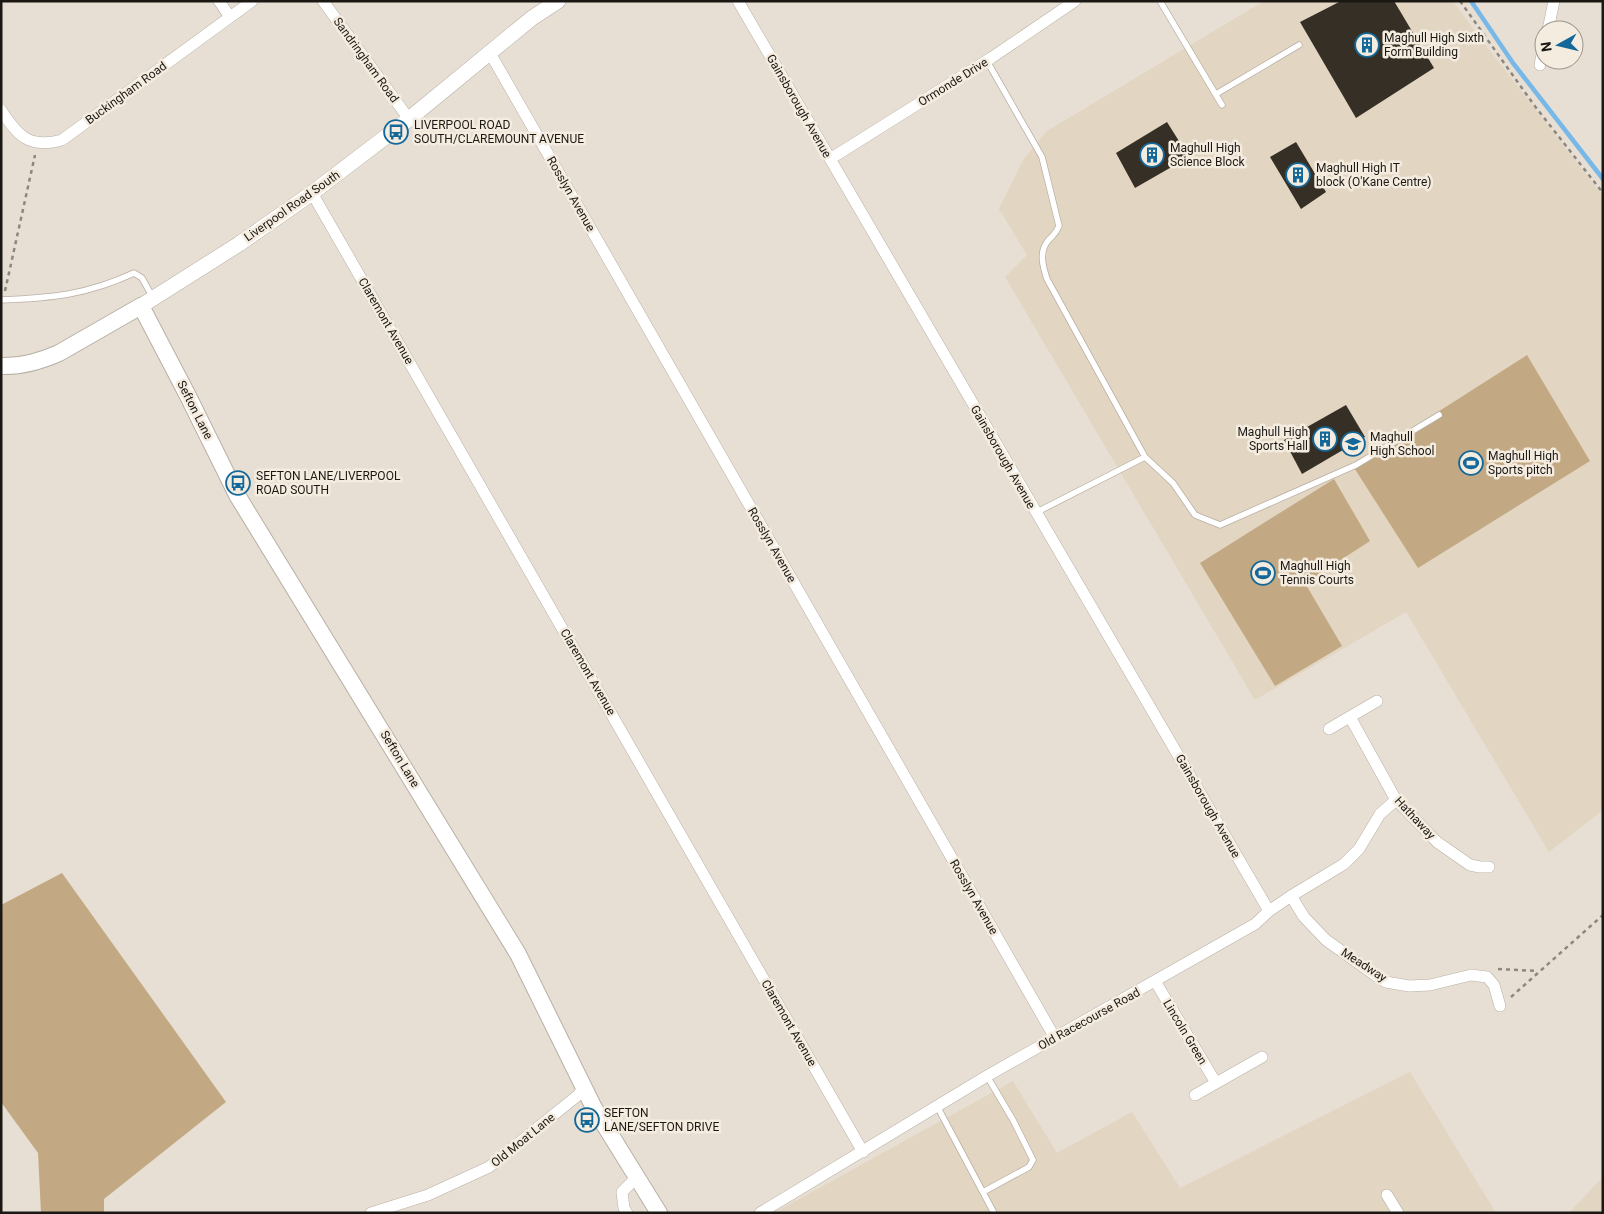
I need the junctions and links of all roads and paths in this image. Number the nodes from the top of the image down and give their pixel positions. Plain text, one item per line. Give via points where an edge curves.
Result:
1 (219, 1) edge
2 (252, 1) edge
3 (323, 1) edge
4 (558, 1) edge
5 (738, 1) edge
6 (1074, 1) edge
7 (1160, 1) edge
8 (1460, 1) edge
9 (1554, 1) edge
10 (230, 17) junction
11 (1550, 20) edge
12 (1299, 45) dead end
13 (490, 52) junction
14 (987, 60) junction
15 (1216, 94) junction
16 (1222, 105) dead end
17 (1, 110) edge
18 (409, 120) junction
19 (38, 143) junction
20 (830, 160) junction
21 (312, 193) junction
22 (1603, 193) edge
23 (2, 300) edge
24 (147, 302) junction
25 (1, 366) edge
26 (1439, 415) dead end
27 (1145, 457) junction
28 (1035, 513) junction
29 (1377, 701) dead end
30 (1350, 717) junction
31 (1329, 729) dead end
32 (1396, 800) junction
33 (1489, 867) dead end
34 (1291, 896) junction
35 (1269, 911) junction
36 (1603, 915) edge
37 (1495, 969) dead end
38 (1539, 971) junction
39 (1155, 981) junction
40 (1500, 1006) joint
41 (1055, 1038) junction
42 (1262, 1057) dead end
43 (987, 1076) junction
44 (1216, 1083) junction
45 (584, 1088) junction
46 (1195, 1095) dead end
47 (937, 1106) junction
48 (863, 1152) junction
49 (637, 1177) junction
50 (983, 1192) junction
51 (1388, 1195) dead end
52 (371, 1213) edge
53 (627, 1213) edge
54 (659, 1213) edge
55 (760, 1213) edge
56 (994, 1213) edge
57 (1398, 1213) edge

1 - 10 street
2 - 10 street, Buckingham Road
3 - 18 street, Sandringham Road
4 - 13 street, Liverpool Road South
5 - 20 street, Gainsborough Avenue
6 - 14 street, Ormonde Drive
7 - 15 lane
8 - 22 path
9 - 11 street
10 - 19 street, Buckingham Road via 62,140
12 - 15 lane
13 - 18 street, Liverpool Road South
13 - 41 street, Rosslyn Avenue
14 - 20 street, Ormonde Drive
14 - 27 lane via 1042,158 1059,226 1043,251 1042,262 1047,279
15 - 16 lane
17 - 19 street via 15,131
18 - 21 street, Liverpool Road South
19 - 23 path
20 - 28 street, Gainsborough Avenue
21 - 24 street, Liverpool Road South via 214,261
21 - 48 street, Claremont Avenue
23 - 24 lane via 48,298 88,291 134,273 142,278
24 - 25 main road, Liverpool Road South via 45,360
24 - 45 main road, Sefton Lane via 188,396 237,495 518,954
26 - 27 lane via 1356,465 1220,525 1195,515 1173,483
27 - 28 lane
28 - 35 street, Gainsborough Avenue
29 - 30 street
30 - 31 street
30 - 32 street, Hathaway
32 - 33 street, Hathaway via 1437,842 1470,865
32 - 34 street, Old Racecourse Road via 1380,814 1352,857
34 - 35 street, Old Racecourse Road
34 - 40 street, Meadway via 1304,918 1326,940 1386,982 1430,985 1471,975 1487,977 1494,985
35 - 39 street, Old Racecourse Road via 1255,924
36 - 38 path
37 - 38 path
38 - 40 path
39 - 41 street, Old Racecourse Road
39 - 44 street, Lincoln Green
41 - 43 street, Old Racecourse Road
42 - 44 street
43 - 47 street, Old Racecourse Road
43 - 50 lane via 1033,1160 1029,1167
44 - 46 street
45 - 49 main road, Sefton Lane
45 - 52 street, Old Moat Lane via 489,1167 428,1195
47 - 48 street, Old Racecourse Road
47 - 50 lane
48 - 55 street, Old Racecourse Road
49 - 53 street via 622,1192
49 - 54 main road, Sefton Lane
50 - 56 lane
51 - 57 street

